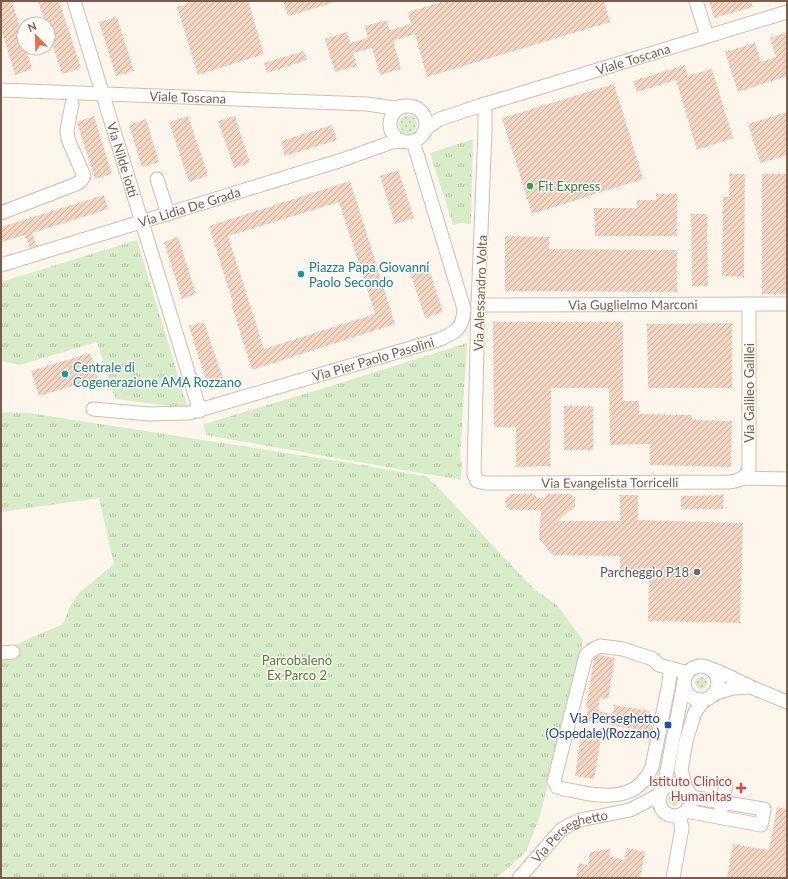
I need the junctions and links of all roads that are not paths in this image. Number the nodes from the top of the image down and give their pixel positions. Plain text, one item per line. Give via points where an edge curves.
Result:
1 (74, 1) edge
2 (696, 1) edge
3 (787, 12) edge
4 (707, 36) junction
5 (1, 90) edge
6 (102, 93) junction
7 (72, 104) dead end
8 (374, 105) junction
9 (481, 105) junction
10 (403, 106) junction
11 (418, 109) junction
12 (391, 129) junction
13 (424, 132) junction
14 (408, 141) junction
15 (378, 147) junction
16 (157, 179) dead end
17 (1, 213) edge
18 (168, 214) junction
19 (142, 222) junction
20 (1, 265) edge
21 (749, 304) junction
22 (787, 304) edge
23 (478, 305) junction
24 (93, 408) dead end
25 (195, 412) junction
26 (742, 478) junction
27 (787, 479) edge
28 (477, 480) joint
29 (670, 668) junction
30 (710, 669) junction
31 (686, 678) junction
32 (751, 687) junction
33 (709, 697) junction
34 (787, 702) edge
35 (726, 784) dead end
36 (688, 792) junction
37 (660, 793) junction
38 (723, 801) junction
39 (630, 810) junction
40 (665, 813) junction
41 (683, 813) junction
42 (720, 818) junction
43 (519, 878) edge
44 (673, 878) edge

1 - 6 street, Via Nilde iotti
2 - 4 street
3 - 4 street, Viale Toscana
4 - 9 street, Viale Toscana
5 - 6 street, Viale Toscana
6 - 8 street, Viale Toscana
6 - 19 street, Via Nilde iotti
7 - 17 street via 67,130 68,139 84,176 81,181
8 - 10 street, Viale Toscana via 394,108
8 - 12 street via 386,117
9 - 11 street, Viale Toscana via 436,112
9 - 13 street, Viale Toscana via 437,120
9 - 23 street, Via Alessandro Volta via 485,110 485,132
10 - 11 street
10 - 12 street via 393,113
11 - 13 street via 425,119
12 - 14 street via 397,138
12 - 15 street via 387,139
13 - 14 street via 420,137
14 - 15 street, Via Lidia De Grada via 392,142
14 - 25 street, Via Pier Paolo Pasolini via 464,309 458,330 438,340
15 - 18 street, Via Lidia De Grada
16 - 18 street
18 - 19 street, Via Lidia De Grada
19 - 20 street, Via Lidia De Grada
19 - 25 street, Via Nilde iotti
21 - 22 street, Via Guglielmo Marconi
21 - 23 street, Via Guglielmo Marconi
21 - 26 street, Via Galileo Galilei via 749,469
23 - 28 street, Via Alessandro Volta via 474,474
24 - 25 street, Via Pier Paolo Pasolini via 149,414
26 - 27 street, Via Evangelista Torricelli
26 - 28 street, Via Evangelista Torricelli via 729,482 485,483
29 - 29 street via 659,665 653,659 608,647 600,646 586,655 554,781 557,787 611,796 643,783 652,767
29 - 31 street
30 - 31 street via 699,666 693,668
30 - 32 street
30 - 33 street via 718,684
31 - 33 street via 686,691 690,696 698,700
31 - 37 street via 666,776
32 - 33 street via 733,688
32 - 34 street
33 - 36 street via 695,712 686,741 681,770
35 - 38 street
36 - 37 street via 678,784 672,784 664,787
36 - 38 street
36 - 41 street via 691,803
37 - 39 street, Via Perseghetto
37 - 40 street via 660,806
38 - 42 street
38 - 42 street via 764,809 760,825
39 - 40 street, Via Perseghetto
39 - 43 street, Via Perseghetto via 569,824
40 - 41 street via 671,816
41 - 42 street
41 - 44 street

